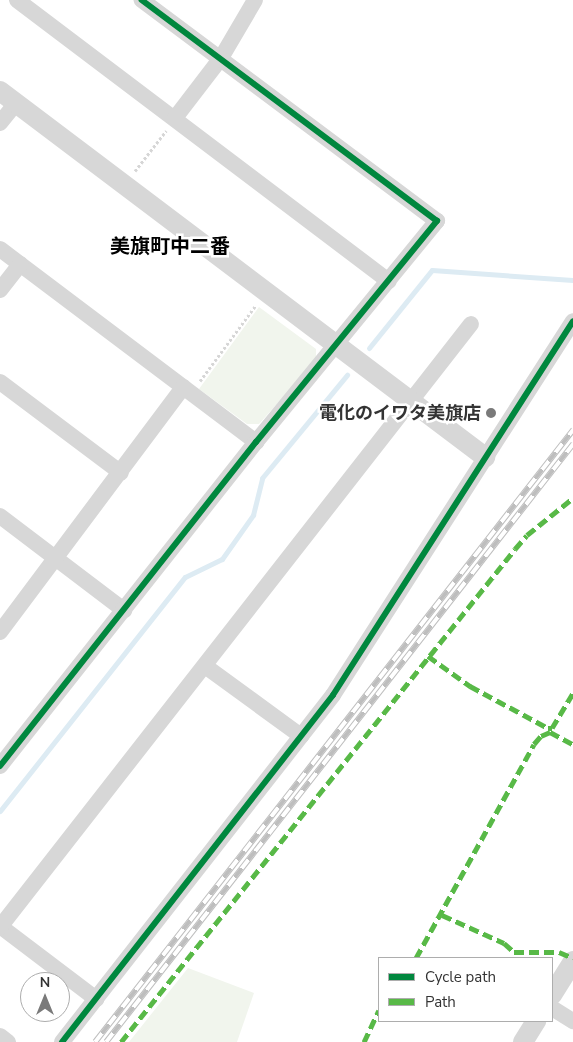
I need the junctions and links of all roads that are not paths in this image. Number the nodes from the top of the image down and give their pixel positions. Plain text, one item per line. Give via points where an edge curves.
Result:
1 (17, 0) edge
2 (255, 0) edge
3 (152, 3) edge
4 (221, 58) junction
5 (8, 97) edge
6 (175, 118) junction
7 (0, 123) edge
8 (0, 249) edge
9 (20, 264) junction
10 (389, 280) junction
11 (0, 290) edge
12 (573, 321) edge
13 (471, 324) dead end
14 (336, 347) junction
15 (0, 382) edge
16 (187, 390) junction
17 (410, 402) junction
18 (256, 442) junction
19 (485, 457) junction
20 (121, 473) junction
21 (0, 516) edge
22 (56, 559) junction
23 (124, 610) junction
24 (0, 632) edge
25 (206, 666) junction
26 (301, 736) junction
27 (0, 766) edge
28 (0, 926) edge
29 (573, 961) edge
30 (553, 993) edge
31 (96, 999) junction
32 (553, 1009) edge
33 (573, 1021) edge
34 (535, 1022) edge
35 (0, 1036) edge
36 (8, 1042) edge
37 (62, 1042) edge
38 (524, 1042) edge

1 - 6 street
2 - 4 street
3 - 4 street
4 - 6 street
4 - 10 street via 437,221
5 - 7 street
5 - 14 street
6 - 10 street
8 - 9 street
9 - 11 street
9 - 16 street
10 - 14 street
12 - 19 street
13 - 17 street
14 - 17 street
14 - 18 street
15 - 20 street
16 - 18 street
16 - 20 street
17 - 19 street
17 - 25 street
18 - 23 street
19 - 26 street via 333,695
20 - 22 street
21 - 22 street
22 - 23 street
22 - 24 street
23 - 27 street
25 - 26 street
25 - 28 street
26 - 31 street
28 - 31 street
29 - 30 street
31 - 37 street
32 - 33 street
34 - 38 street
35 - 36 street

